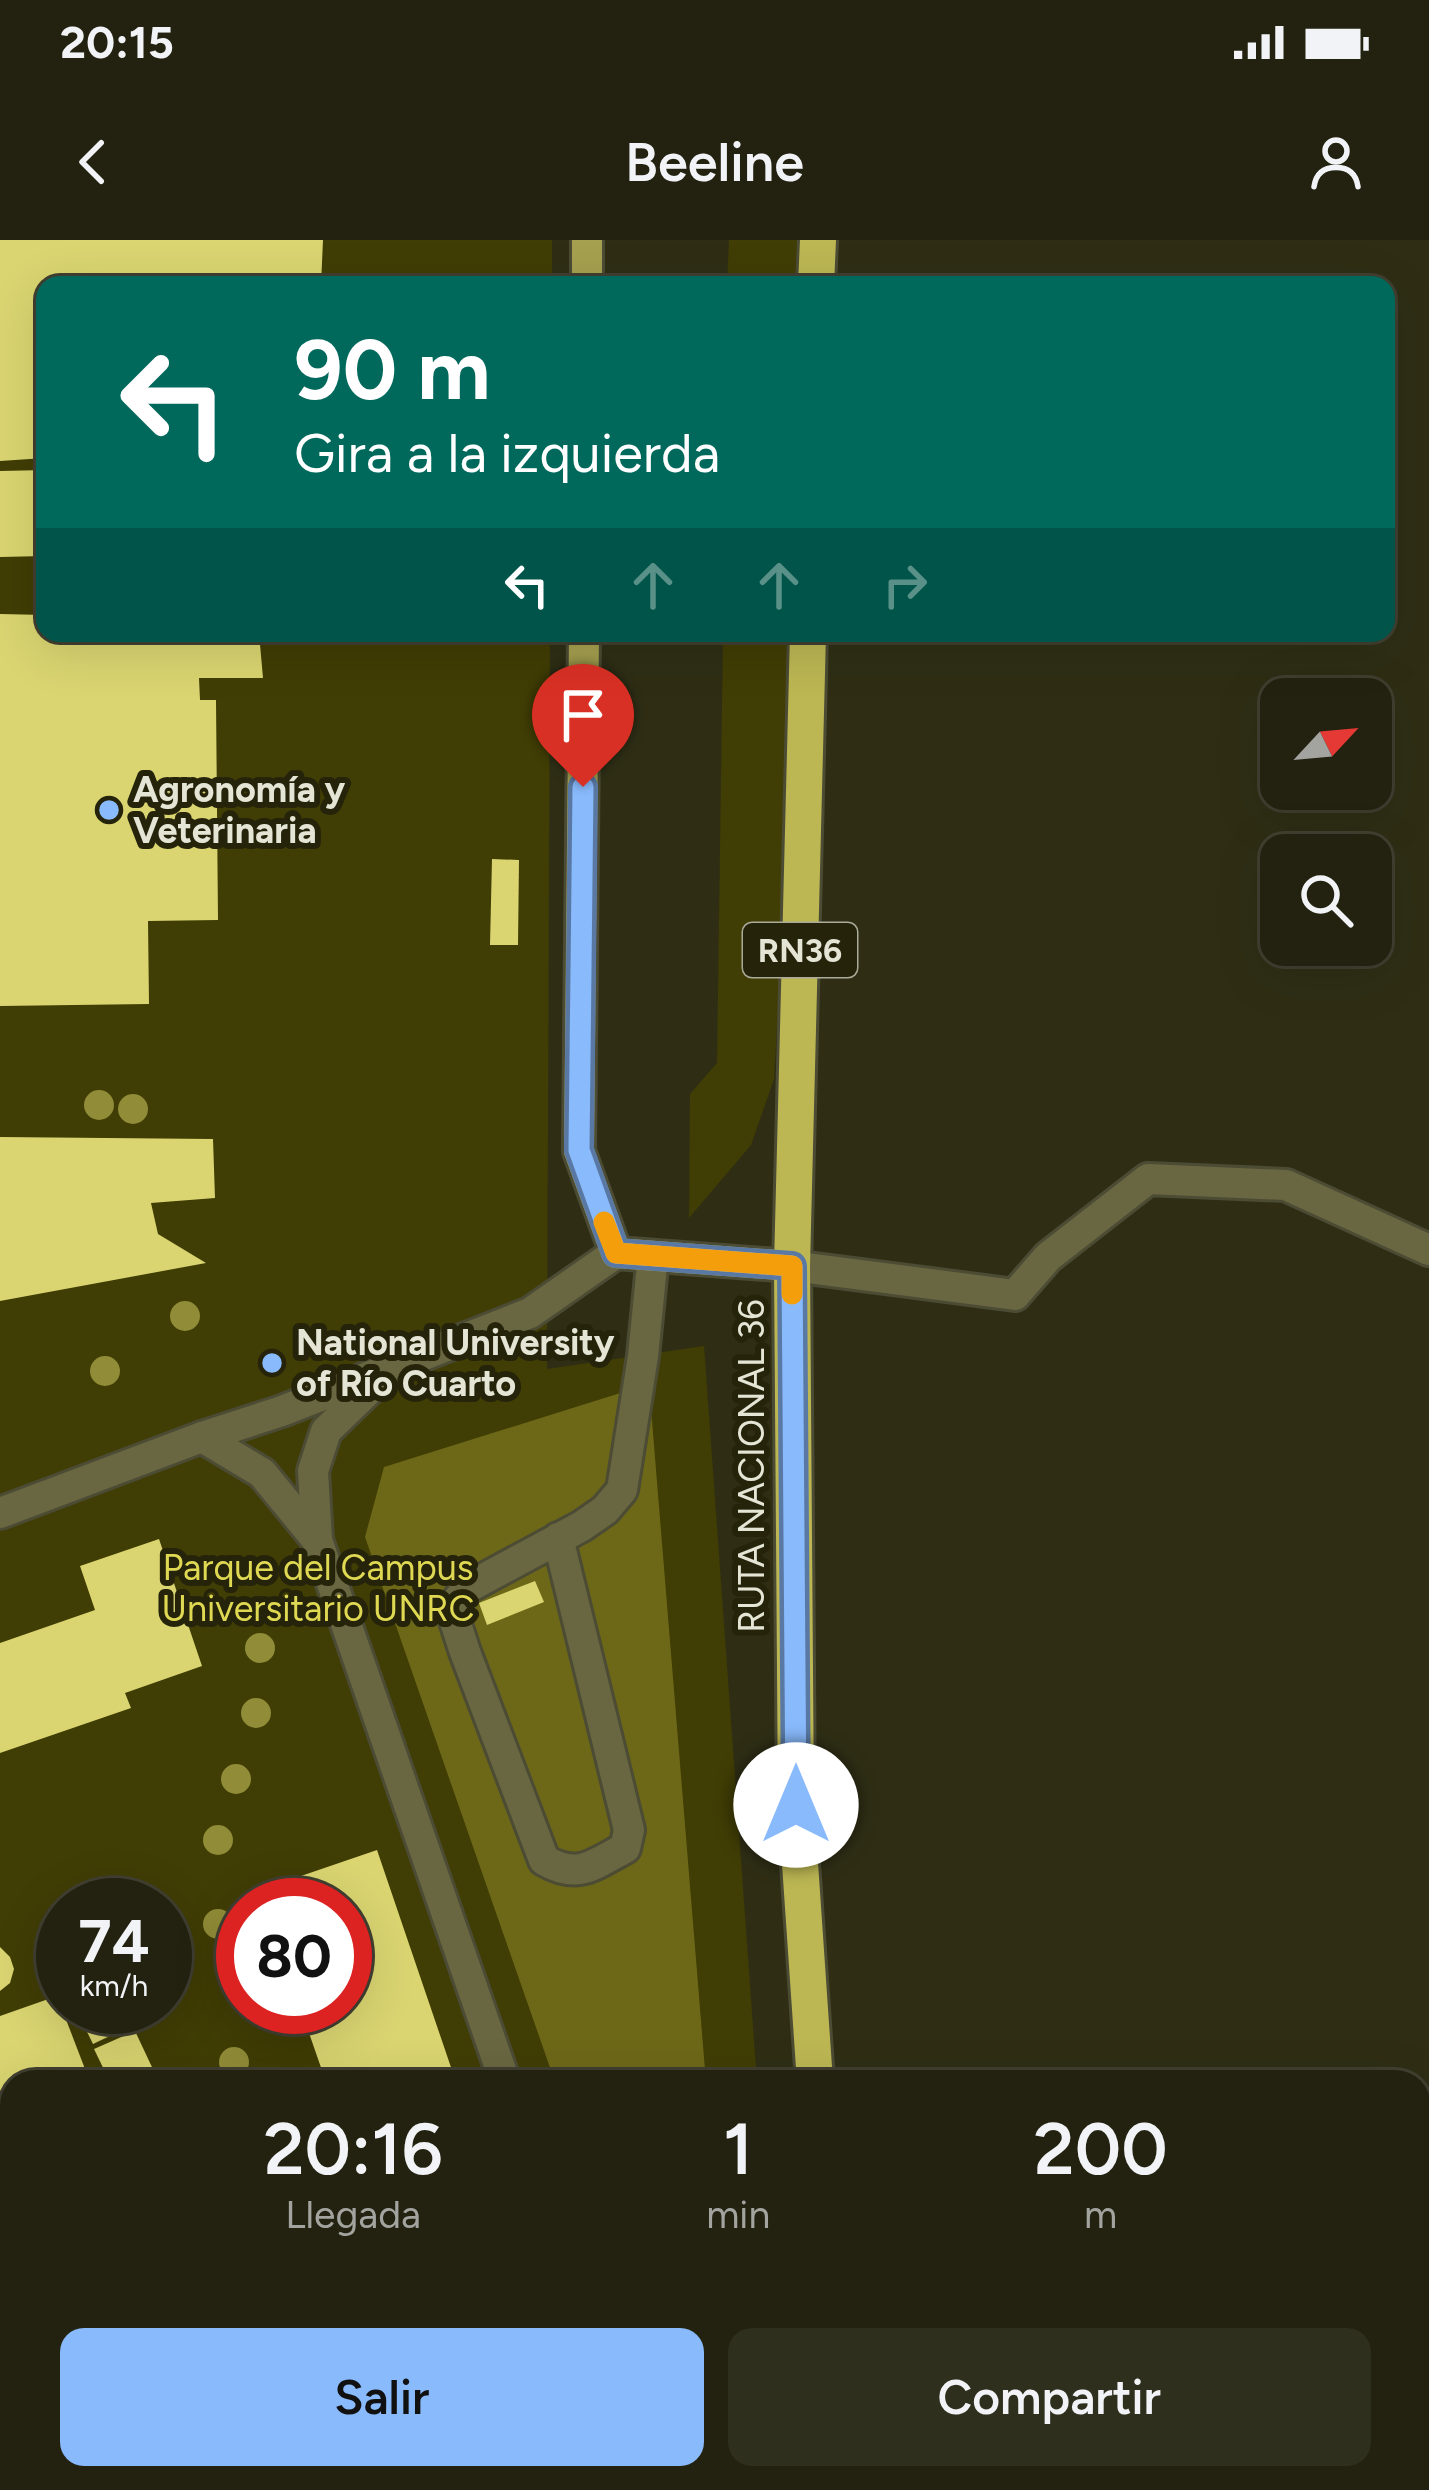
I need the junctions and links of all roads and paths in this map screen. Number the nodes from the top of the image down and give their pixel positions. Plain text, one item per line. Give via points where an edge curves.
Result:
1 (587, 240) edge
2 (818, 240) edge
3 (587, 276) edge
4 (817, 276) edge
5 (584, 642) edge
6 (808, 642) edge
7 (1429, 1250) edge
8 (616, 1253) junction
9 (653, 1256) junction
10 (792, 1266) junction
11 (389, 1370) junction
12 (202, 1437) junction
13 (0, 1513) edge
14 (558, 1538) junction
15 (317, 1540) junction
16 (501, 2070) edge
17 (814, 2070) edge

1 - 3 main road
2 - 4 highway
5 - 8 main road via 579,1150
6 - 10 highway, RUTA NACIONAL 36 / RN36
7 - 10 lane via 1286,1185 1148,1179 1048,1258 1016,1295
8 - 9 main road
8 - 11 lane via 530,1313
9 - 10 main road
9 - 14 lane via 622,1490
10 - 17 highway, RUTA NACIONAL 36 / RN36 via 796,1805
11 - 12 lane
11 - 15 lane via 326,1431 313,1472
12 - 13 lane
12 - 15 lane via 262,1473
14 - 14 lane via 467,1588 451,1609 544,1860 579,1872 625,1849 629,1830
15 - 16 lane

